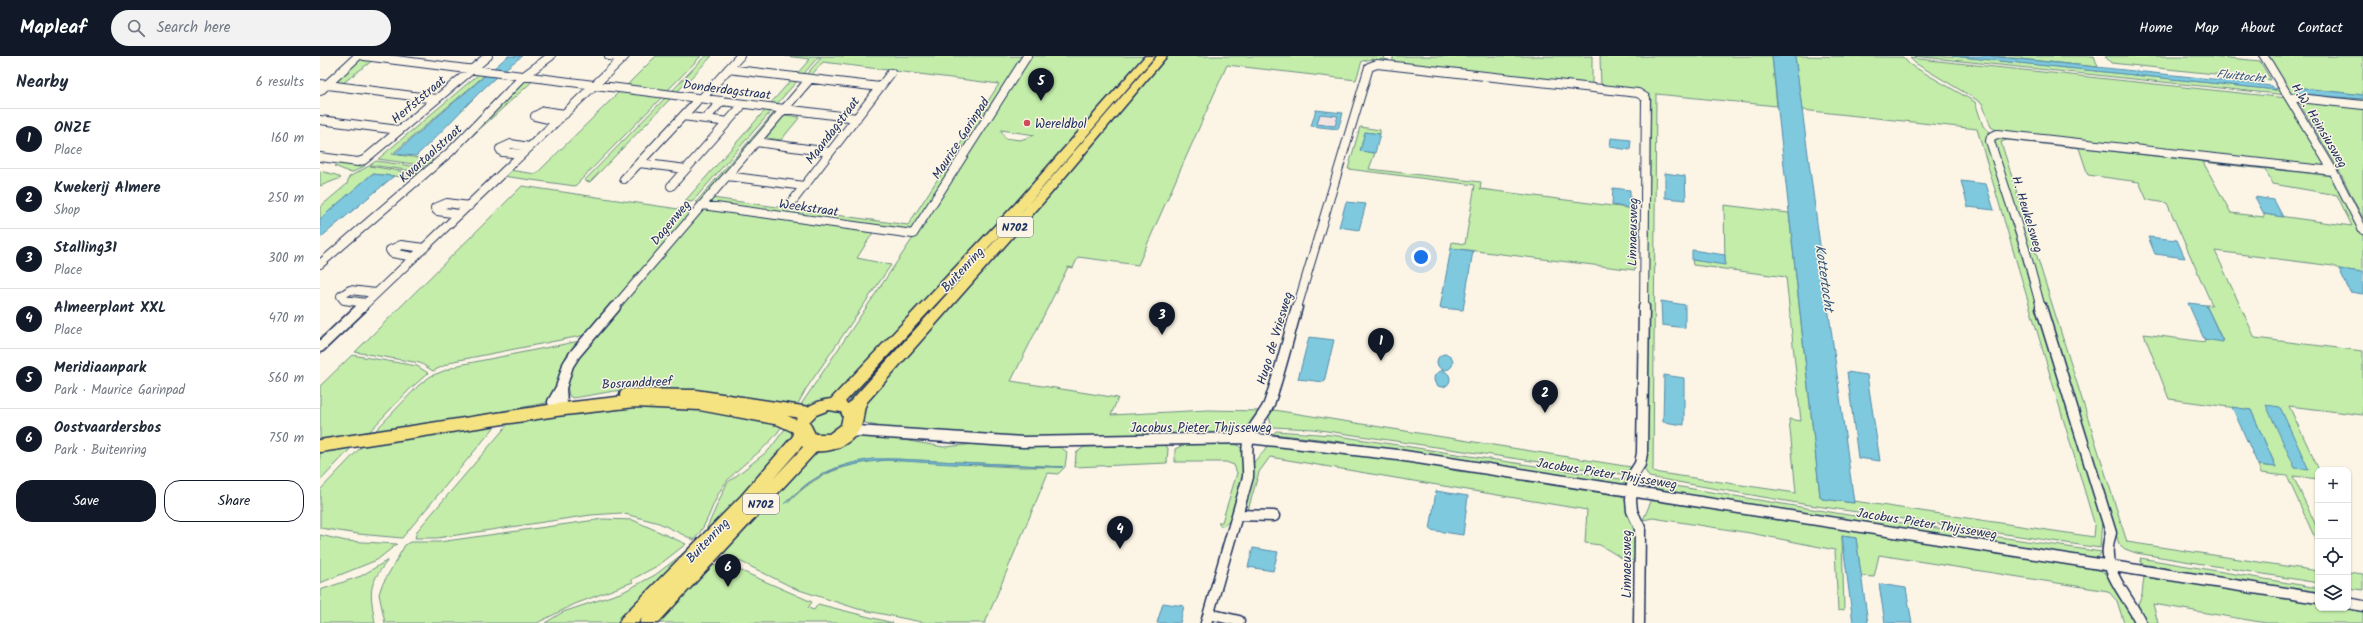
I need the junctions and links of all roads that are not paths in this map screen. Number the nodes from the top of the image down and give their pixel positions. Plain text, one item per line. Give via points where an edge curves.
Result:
1 (358, 56) edge
2 (364, 56) edge
3 (488, 56) edge
4 (551, 56) edge
5 (609, 56) edge
6 (740, 56) edge
7 (1027, 56) edge
8 (1150, 56) edge
9 (1162, 56) edge
10 (2264, 56) edge
11 (624, 57) edge
12 (1390, 60) edge
13 (1377, 64) joint
14 (728, 69) junction
15 (472, 70) junction
16 (890, 73) dead end
17 (524, 76) junction
18 (810, 79) junction
19 (324, 84) edge
20 (595, 85) junction
21 (880, 87) junction
22 (320, 91) edge
23 (2290, 97) junction
24 (436, 99) junction
25 (699, 100) junction
26 (722, 101) junction
27 (2363, 105) edge
28 (740, 108) dead end
29 (785, 109) junction
30 (565, 114) junction
31 (683, 116) junction
32 (856, 118) junction
33 (705, 119) junction
34 (320, 120) edge
35 (557, 121) junction
36 (728, 122) junction
37 (399, 130) junction
38 (756, 142) junction
39 (529, 147) junction
40 (830, 152) junction
41 (522, 154) junction
42 (320, 157) edge
43 (639, 163) junction
44 (686, 169) junction
45 (2333, 170) junction
46 (727, 176) junction
47 (624, 179) dead end
48 (671, 186) dead end
49 (804, 186) junction
50 (792, 202) dead end
51 (468, 206) junction
52 (702, 206) junction
53 (459, 214) junction
54 (2363, 230) edge
55 (913, 234) joint
56 (424, 248) junction
57 (414, 257) junction
58 (320, 264) edge
59 (376, 293) junction
60 (366, 303) junction
61 (320, 347) edge
62 (834, 405) junction
63 (557, 406) junction
64 (851, 420) junction
65 (802, 425) junction
66 (1249, 438) junction
67 (819, 444) junction
68 (322, 445) edge
69 (1632, 492) junction
70 (1237, 515) junction
71 (1274, 516) dead end
72 (2108, 565) junction
73 (2315, 598) edge
74 (2351, 604) edge
75 (2363, 606) edge
76 (1208, 618) edge
77 (1239, 621) dead end
78 (627, 623) edge
79 (648, 623) edge
80 (1639, 623) edge
81 (2141, 623) edge

1 - 19 street
2 - 15 street, Donderdagstraat
3 - 15 street, Herfststraat
4 - 17 street, Kwartaalstraat
5 - 11 street
6 - 14 street
7 - 55 street, Maurice Garinpad
8 - 62 highway, Buitenring / N702 via 1001,227
9 - 64 highway, Buitenring / N702 via 1044,194 864,395
10 - 23 street, H.W. Heinsiusweg
11 - 20 street
12 - 13 street, Linnaeusweg
12 - 69 street, Linnaeusweg via 1638,93 1646,98 1642,453 1640,464 1632,475
13 - 66 street, Hugo de Vriesweg via 1369,67 1355,108 1268,406
14 - 18 street
14 - 25 street
15 - 17 street, Donderdagstraat
15 - 24 street, Herfststraat
16 - 21 street, Maandagstraat
17 - 20 street, Donderdagstraat
17 - 58 street, Kwartaalstraat via 450,152
18 - 21 street
18 - 29 street, Dagenweg
19 - 22 street
19 - 24 street
20 - 25 street, Donderdagstraat
20 - 30 street
21 - 32 street, Maandagstraat
23 - 27 street
23 - 45 street, H.W. Heinsiusweg
24 - 37 street, Herfststraat
25 - 26 street, Donderdagstraat
25 - 31 street
26 - 29 street, Donderdagstraat
26 - 33 street
28 - 36 street
29 - 32 street, Donderdagstraat
29 - 38 street, Dagenweg
30 - 35 street
30 - 35 street via 544,111 535,116
31 - 33 street
31 - 43 street
32 - 40 street, Maandagstraat
33 - 36 street
34 - 37 street
35 - 39 street
36 - 44 street
37 - 42 street, Herfststraat via 364,160 358,162
38 - 40 street
38 - 46 street, Dagenweg
39 - 41 street
39 - 41 street via 507,145 500,149 502,152
40 - 49 street, Maandagstraat
41 - 51 street
43 - 44 street
43 - 47 street
44 - 48 street
45 - 54 street, H.W. Heinsiusweg
45 - 72 street, H. Heukelsweg via 1997,134 1991,137 1990,141 2023,241 2037,295 2111,533 2106,542
46 - 49 street
46 - 52 street, Dagenweg
49 - 50 street, Maandagstraat
51 - 53 street
51 - 53 street via 447,202 435,208 437,211
52 - 55 street, Weekstraat
52 - 63 street, Dagenweg via 572,359
53 - 56 street
56 - 57 street
56 - 57 street via 401,245 390,250 392,254
57 - 59 street
59 - 60 street
59 - 60 street via 350,290 341,296 344,300
60 - 61 street
62 - 64 highway via 842,407
62 - 65 highway, N702 via 821,407
63 - 65 main road, Bosranddreef via 634,401 678,402 700,404
63 - 65 main road, Bosranddreef via 642,393 681,394
63 - 68 main road, Bosranddreef via 468,423
64 - 66 street, Jacobus Pieter Thijsseweg via 857,431 1030,442
64 - 67 highway via 833,443
65 - 67 highway
65 - 78 highway, Buitenring / N702 via 746,500
66 - 69 street, Jacobus Pieter Thijsseweg via 1352,448
66 - 70 street, Hugo de Vriesweg via 1246,459 1249,466 1248,477
67 - 79 highway, Buitenring / N702
69 - 72 street, Jacobus Pieter Thijsseweg
69 - 80 street, Linnaeusweg via 1631,506 1640,528
70 - 71 street
70 - 76 street, Hugo de Vriesweg
72 - 73 street, Jacobus Pieter Thijsseweg
72 - 81 street, H. Heukelsweg
74 - 75 street
76 - 77 street

